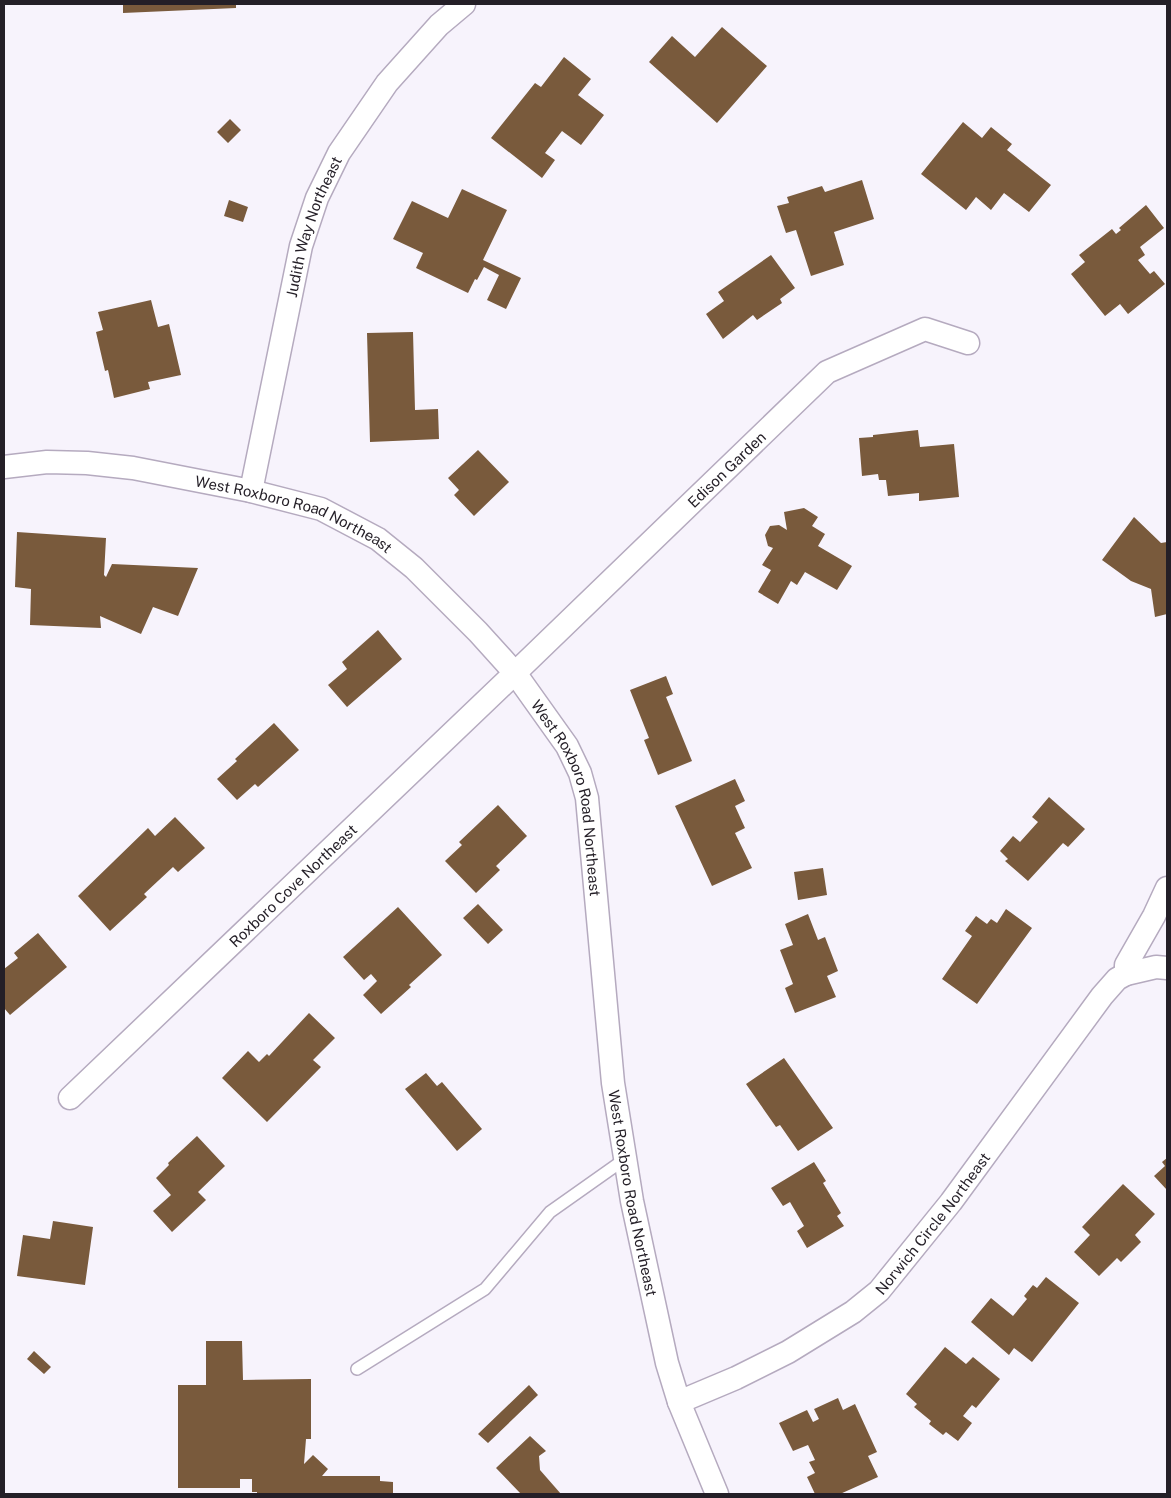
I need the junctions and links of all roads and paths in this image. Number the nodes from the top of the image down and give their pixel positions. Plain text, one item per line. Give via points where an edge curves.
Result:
1 (464, 4) edge
2 (968, 343) dead end
3 (4, 467) edge
4 (250, 491) junction
5 (515, 673) junction
6 (1167, 888) edge
7 (1167, 968) edge
8 (1126, 974) junction
9 (70, 1098) dead end
10 (625, 1159) junction
11 (357, 1369) dead end
12 (679, 1402) junction
13 (717, 1494) edge

1 - 4 street, Judith Way Northeast via 439,25 387,83 339,153 317,198 301,246
2 - 5 street, Edison Garden via 925,330 827,372
3 - 4 street, West Roxboro Road Northeast via 47,462 87,463 133,468
4 - 5 street, West Roxboro Road Northeast via 321,509 378,539 414,568
5 - 9 street, Roxboro Cove Northeast
5 - 10 street, West Roxboro Road Northeast via 567,746 587,798 613,1083
6 - 8 street via 1126,965
7 - 8 street via 1156,967
8 - 12 street, Norwich Circle Northeast via 1102,996 951,1202 879,1291 853,1312 788,1352
10 - 11 lane via 550,1212 485,1289
10 - 12 street, West Roxboro Road Northeast via 663,1344
12 - 13 street, West Roxboro Road Northeast

